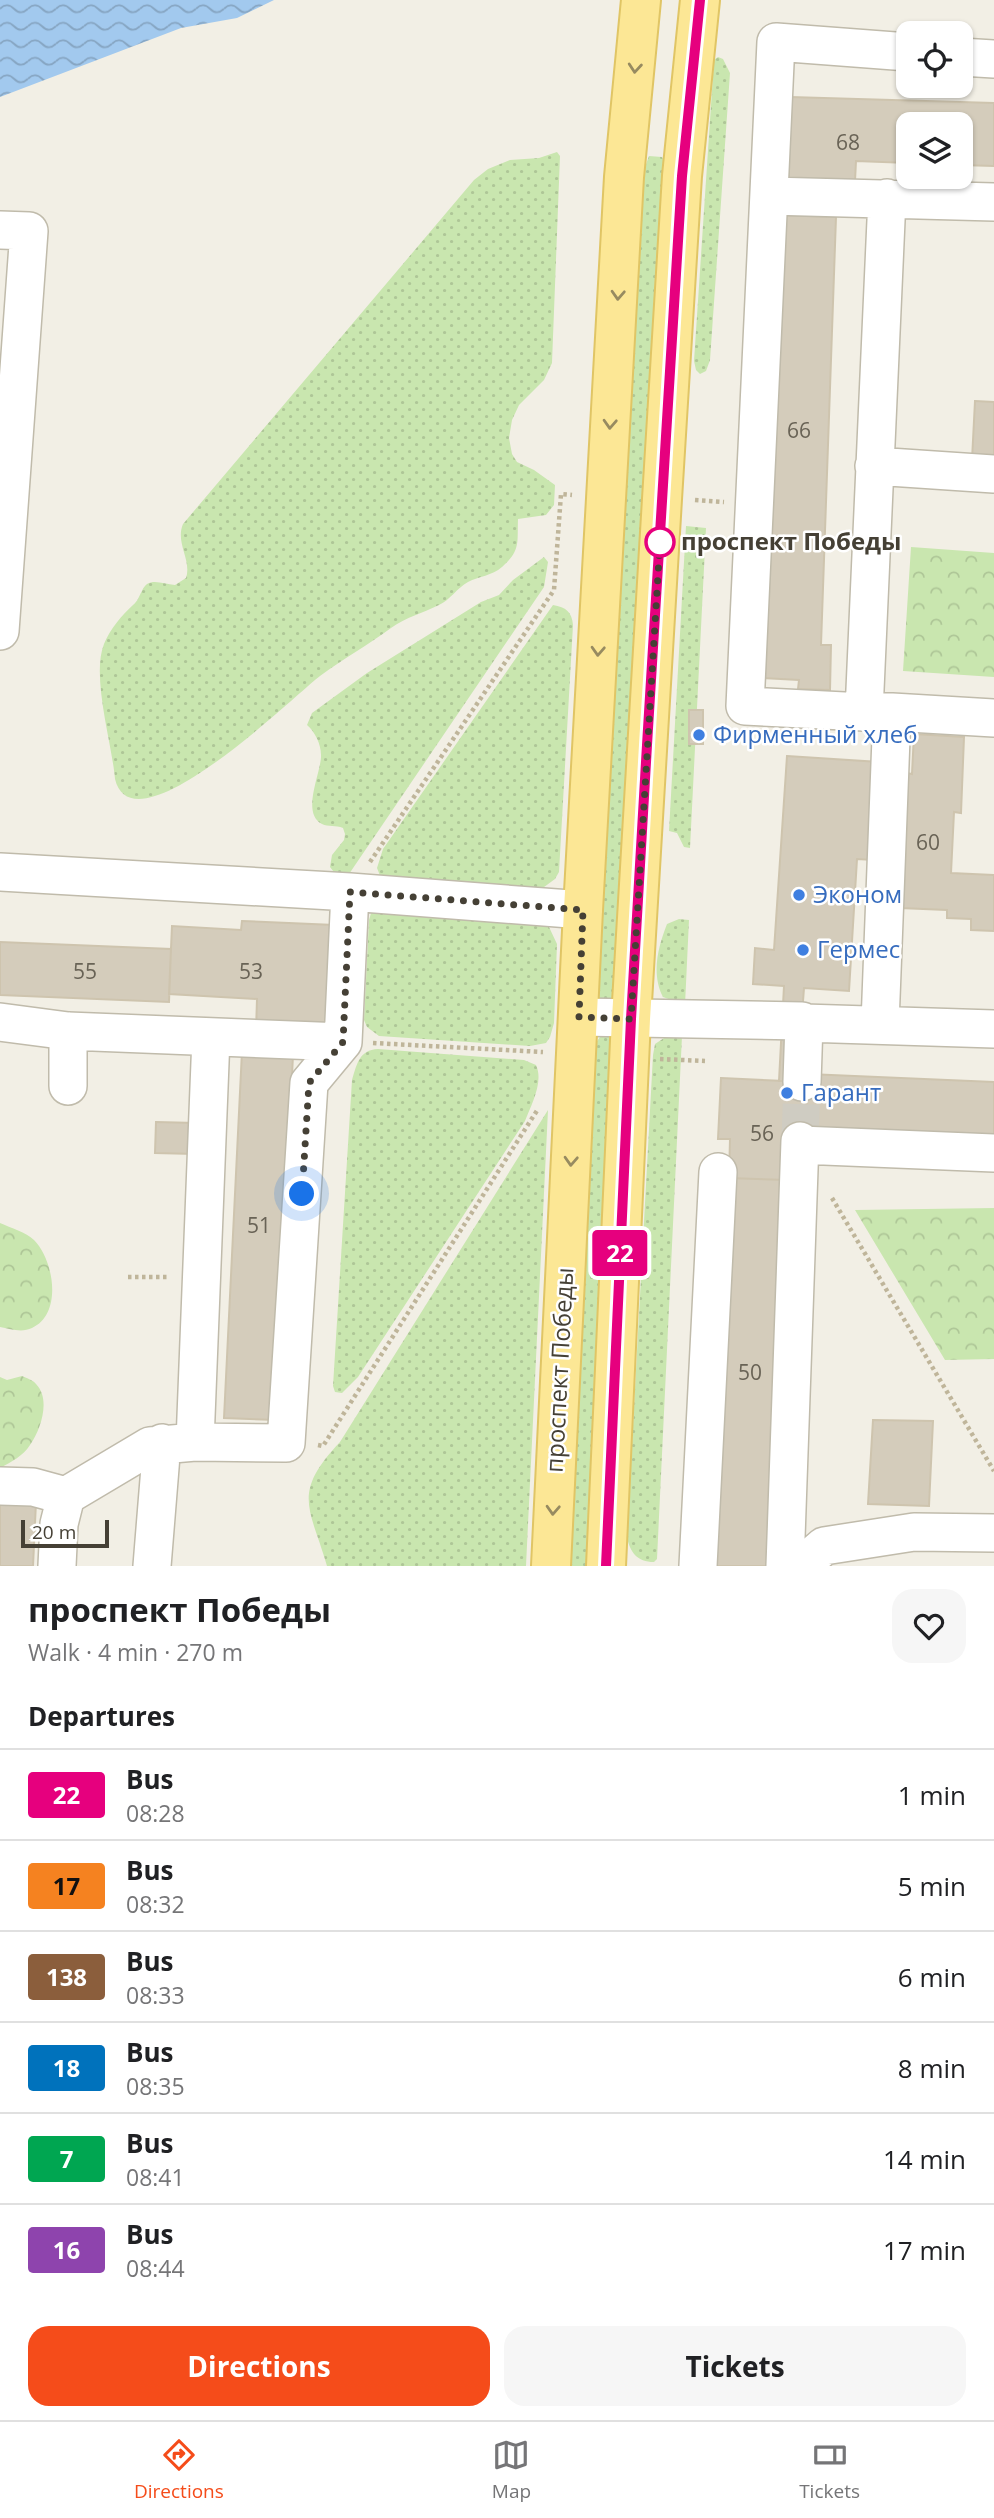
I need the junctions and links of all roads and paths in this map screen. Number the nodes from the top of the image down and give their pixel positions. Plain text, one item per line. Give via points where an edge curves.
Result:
1 (641, 0) edge
2 (700, 0) edge
3 (896, 51) edge
4 (973, 58) edge
5 (994, 60) edge
6 (628, 134) junction
7 (686, 141) junction
8 (770, 196) junction
9 (887, 198) junction
10 (994, 202) edge
11 (0, 230) edge
12 (874, 467) junction
13 (994, 474) edge
14 (574, 495) dead end
15 (686, 500) dead end
16 (729, 502) dead end
17 (0, 631) edge
18 (878, 712) junction
19 (994, 718) edge
20 (0, 872) edge
21 (350, 892) junction
22 (583, 910) junction
23 (579, 1017) junction
24 (631, 1019) junction
25 (0, 1022) edge
26 (804, 1023) junction
27 (880, 1024) junction
28 (994, 1029) edge
29 (68, 1031) junction
30 (212, 1037) junction
31 (343, 1042) junction
32 (542, 1052) junction
33 (553, 1053) dead end
34 (647, 1058) dead end
35 (705, 1061) dead end
36 (541, 1064) dead end
37 (802, 1082) tunnel mouth
38 (68, 1086) dead end
39 (539, 1099) dead end
40 (994, 1153) edge
41 (718, 1172) dead end
42 (828, 1191) dead end
43 (201, 1276) junction
44 (128, 1277) dead end
45 (179, 1442) junction
46 (286, 1443) junction
47 (994, 1471) edge
48 (0, 1486) edge
49 (66, 1496) junction
50 (992, 1544) edge
51 (57, 1566) edge
52 (152, 1566) edge
53 (551, 1566) edge
54 (606, 1566) edge
55 (698, 1566) edge
56 (785, 1566) edge
57 (801, 1566) edge

1 -> 6 main road, проспект Победы
2 - 7 main road
3 - 8 street via 776,41
4 - 5 street
6 - 7 main road via 646,113 671,116
6 -> 22 main road, проспект Победы
7 - 24 main road
8 - 9 street
8 - 18 street via 746,706
9 - 10 street
9 - 12 street
11 - 17 street via 29,231
12 - 13 street
12 - 18 street
14 - 21 path via 561,494 554,590
15 - 16 path
18 - 19 street
18 - 27 street
20 - 21 street
21 - 22 street
21 - 31 street
22 - 23 main road, проспект Победы
23 - 24 street
23 -> 53 main road, проспект Победы
24 - 26 street
24 - 54 main road
25 - 29 street
26 - 27 street
26 - 37 street
27 - 28 street
29 - 30 street
29 - 38 street
30 - 31 street
30 - 43 street
31 - 32 path
31 - 46 street via 309,1083
32 - 33 path
32 - 36 path
34 - 35 path
39 - 46 path via 538,1110 323,1446
40 - 56 street via 800,1143
41 - 55 street
42 - 47 path
43 - 44 path
43 - 45 street
45 - 46 street
45 - 49 street via 150,1446
45 - 52 street
48 - 49 street via 33,1487
49 - 51 street
50 - 57 street via 914,1532 824,1545

